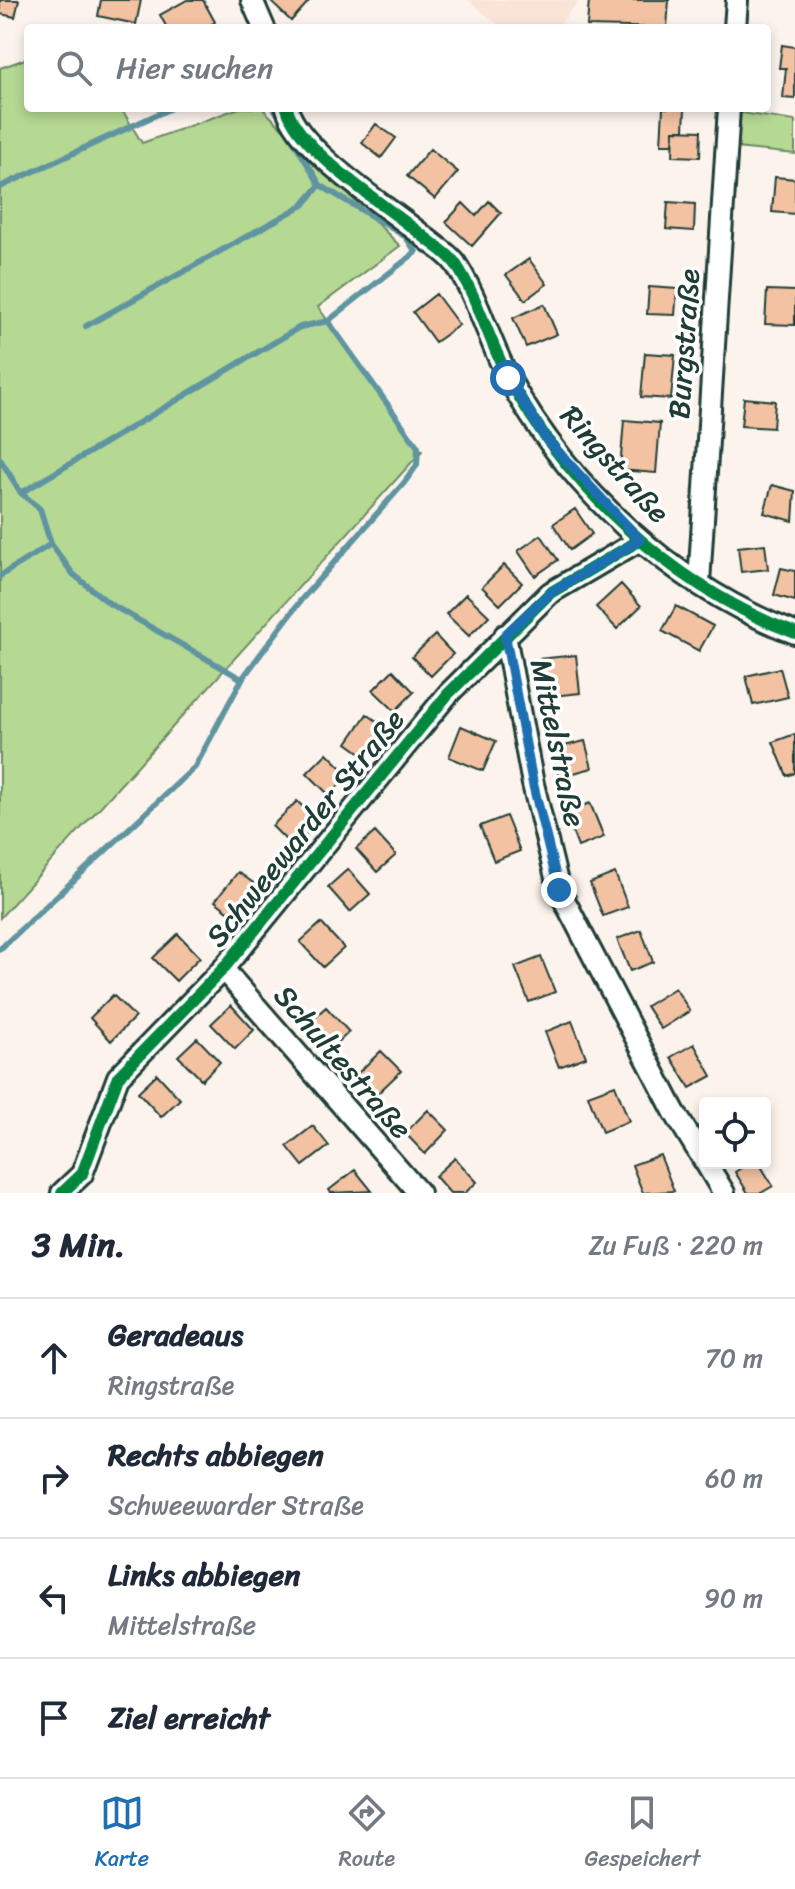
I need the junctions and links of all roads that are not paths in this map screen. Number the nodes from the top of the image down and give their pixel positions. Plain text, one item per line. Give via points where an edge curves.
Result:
1 (252, 0) edge
2 (737, 0) edge
3 (262, 24) edge
4 (735, 24) edge
5 (289, 112) edge
6 (729, 112) edge
7 (640, 540) junction
8 (699, 583) junction
9 (795, 633) edge
10 (505, 635) junction
11 (223, 969) junction
12 (699, 1152) edge
13 (709, 1169) edge
14 (62, 1193) edge
15 (419, 1193) edge
16 (724, 1193) edge

1 - 3 street
2 - 4 street
5 - 7 street, Ringstraße via 310,147 454,261 508,378 547,440
6 - 8 street, Burgstraße
7 - 8 street, Ringstraße
7 - 10 street, Schweewarder Straße via 550,593
8 - 9 street, Ringstraße
10 - 11 street, Schweewarder Straße via 438,706
10 - 12 street, Mittelstraße via 559,890
11 - 14 street, Schweewarder Straße via 118,1077 82,1174
11 - 15 street, Schultestraße
13 - 16 street, Mittelstraße

